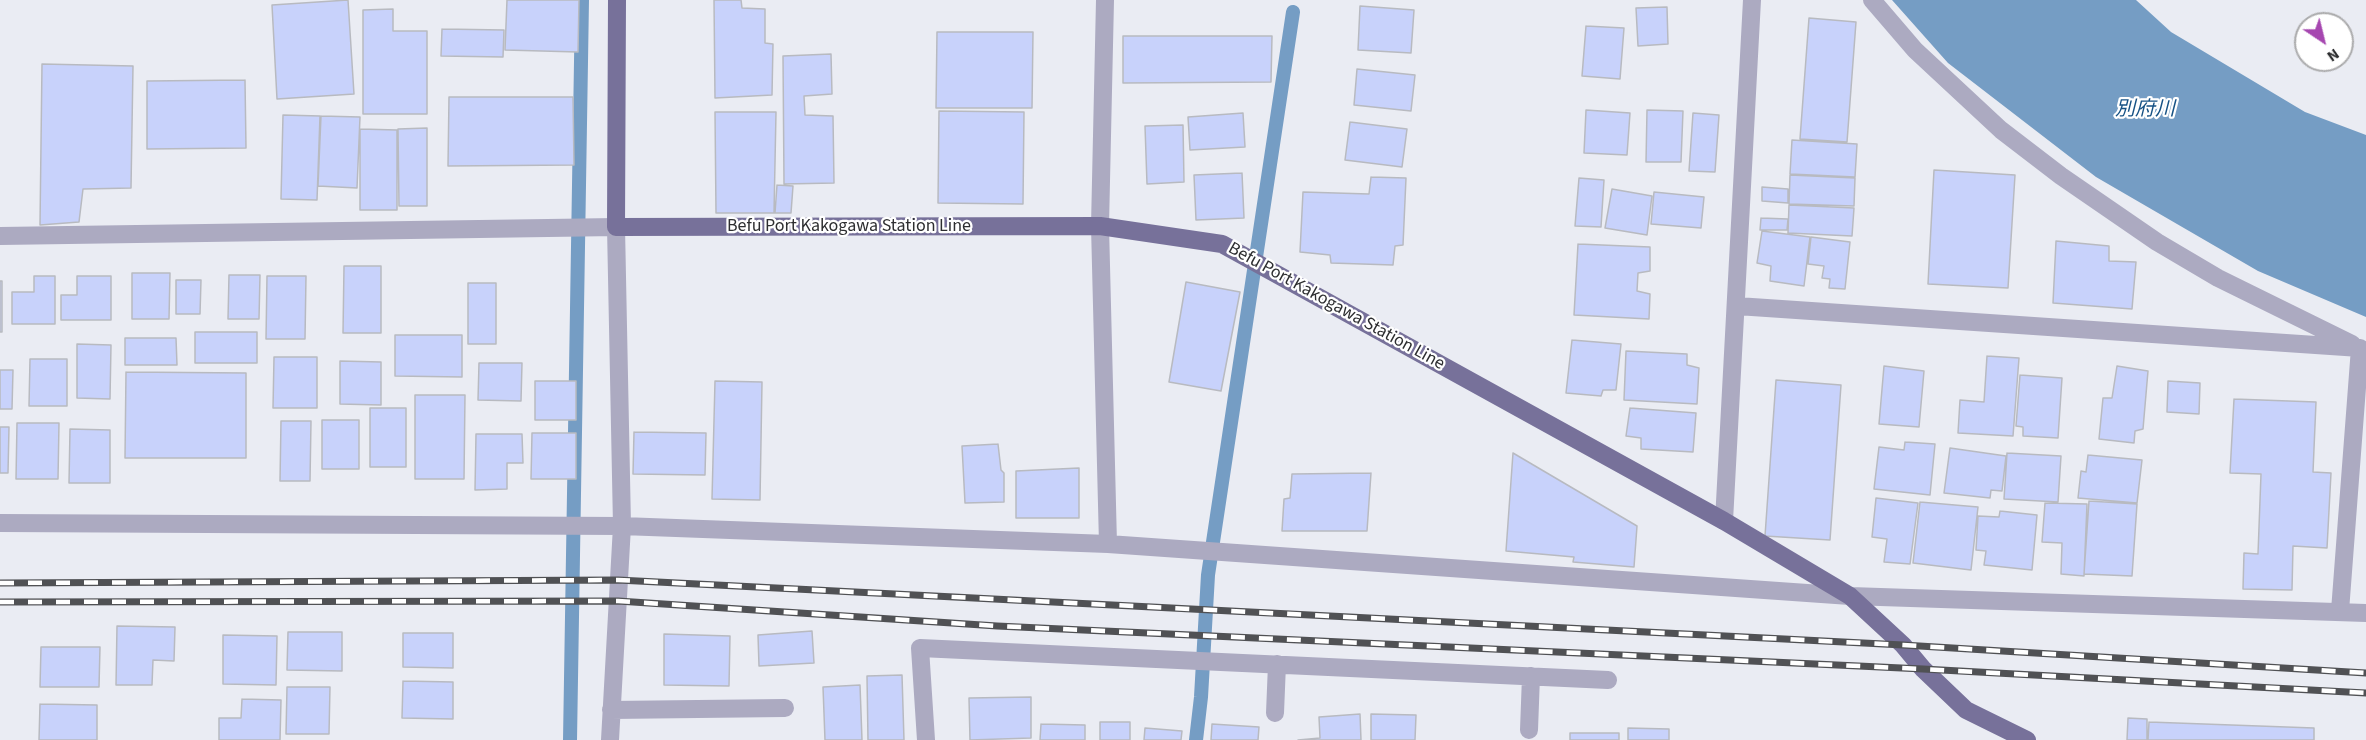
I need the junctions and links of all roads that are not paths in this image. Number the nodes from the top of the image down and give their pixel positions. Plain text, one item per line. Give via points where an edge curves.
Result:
1 (617, 0) edge
2 (1106, 0) edge
3 (1752, 0) edge
4 (1872, 0) edge
5 (1100, 226) junction
6 (611, 227) junction
7 (0, 236) edge
8 (1737, 306) junction
9 (2363, 349) edge
10 (1724, 521) junction
11 (0, 523) edge
12 (622, 526) junction
13 (1108, 544) junction
14 (1850, 596) junction
15 (2340, 611) junction
16 (2366, 613) edge
17 (1277, 664) junction
18 (1531, 676) junction
19 (1608, 680) dead end
20 (785, 708) dead end
21 (611, 710) junction
22 (1275, 713) dead end
23 (1529, 730) dead end
24 (610, 740) edge
25 (926, 740) edge
26 (2027, 740) edge

1 - 6 main road
2 - 5 street
3 - 8 street
4 - 9 street via 1915,50 2001,129 2061,176 2198,266
5 - 6 main road, Befu Port Kakogawa Station Line
5 - 10 main road, Befu Port Kakogawa Station Line via 1222,244
5 - 13 street
6 - 7 street
6 - 12 street
8 - 9 street
8 - 10 street
9 - 15 street
10 - 14 main road, Befu Port Kakogawa Station Line
11 - 12 street
12 - 13 street
12 - 21 street
13 - 14 street
14 - 15 street
14 - 26 main road, Befu Port Kakogawa Station Line via 1966,710
15 - 16 street
17 - 18 street
17 - 22 street
17 - 25 street via 920,648
18 - 19 street
18 - 23 street
20 - 21 street
21 - 24 street

